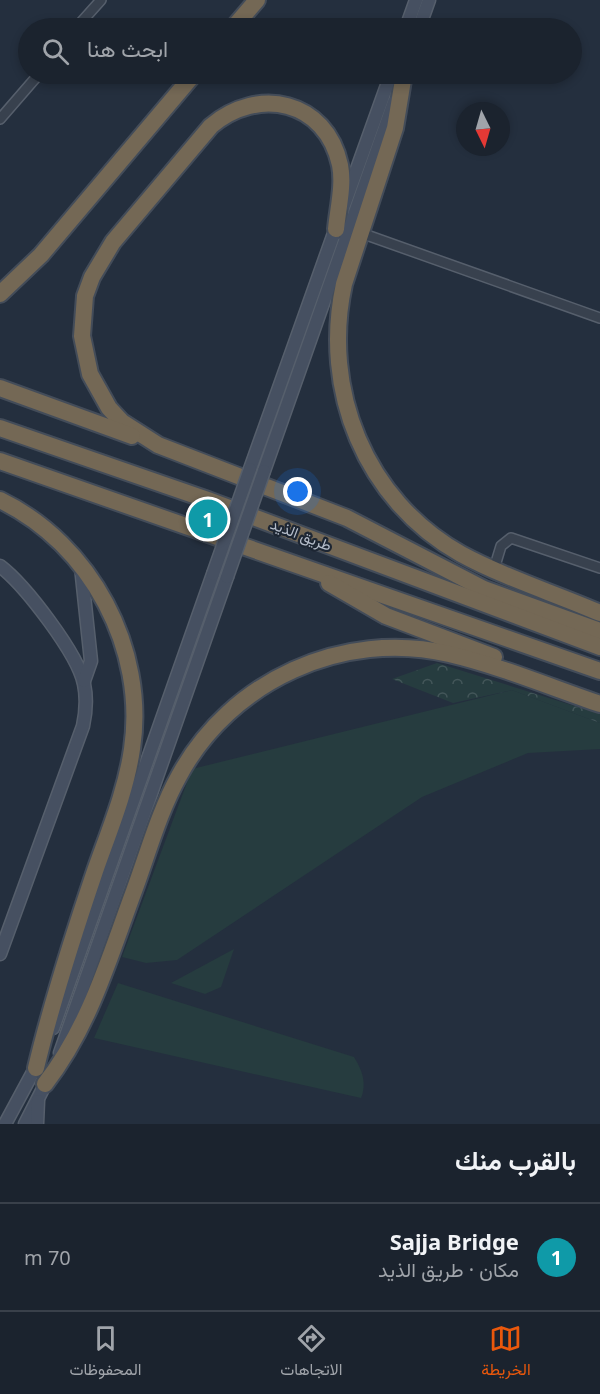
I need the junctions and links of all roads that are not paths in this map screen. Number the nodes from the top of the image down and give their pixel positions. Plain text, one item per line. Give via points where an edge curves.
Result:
1 (100, 0) edge
2 (257, 0) edge
3 (416, 0) edge
4 (429, 0) edge
5 (85, 18) edge
6 (242, 18) edge
7 (410, 18) edge
8 (423, 18) edge
9 (30, 84) edge
10 (185, 84) edge
11 (387, 84) edge
12 (400, 84) edge
13 (403, 84) edge
14 (0, 119) edge
15 (336, 229) junction
16 (362, 233) junction
17 (0, 294) edge
18 (600, 318) edge
19 (0, 388) edge
20 (0, 428) edge
21 (158, 445) junction
22 (0, 461) edge
23 (0, 501) edge
24 (80, 565) junction
25 (0, 566) edge
26 (306, 568) junction
27 (494, 568) junction
28 (600, 568) edge
29 (600, 613) edge
30 (600, 631) edge
31 (600, 647) edge
32 (600, 671) edge
33 (84, 681) junction
34 (600, 695) edge
35 (600, 704) edge
36 (0, 954) edge
37 (36, 1068) junction
38 (45, 1084) junction
39 (38, 1100) junction
40 (4, 1124) edge
41 (25, 1124) edge
42 (38, 1124) edge

1 - 5 street
2 - 6 highway
3 - 7 main road
4 - 8 main road
9 - 14 street
10 - 17 highway via 40,255
11 - 15 main road
12 - 38 main road, bridge via 63,1043
13 - 16 highway via 399,116
15 - 21 highway via 340,172 330,139 299,110 286,104 262,103 238,108 212,126 113,242 85,296 84,355 109,408 122,422
15 - 37 main road, bridge via 60,1011
16 - 18 street
16 - 27 highway via 344,284 337,332 339,379 351,423 370,466 411,517 444,544
19 - 21 highway
20 - 31 highway, طريق الذيد via 208,500
21 - 30 highway via 297,496 484,589
22 - 26 highway, طريق الذيد
23 - 24 highway via 37,522
24 - 33 main road via 91,661
24 - 37 highway via 108,606 122,640 132,684 132,748 125,784 60,974
25 - 33 main road via 35,602
26 - 32 highway, طريق الذيد
26 - 34 highway via 386,616
27 - 28 street via 501,546 511,538
27 - 29 highway
33 - 36 main road via 83,726
35 - 38 highway via 448,654 400,648 327,657 260,687 206,736 178,776 87,1018
37 - 40 main road
38 - 39 main road
39 - 41 main road
39 - 42 main road

